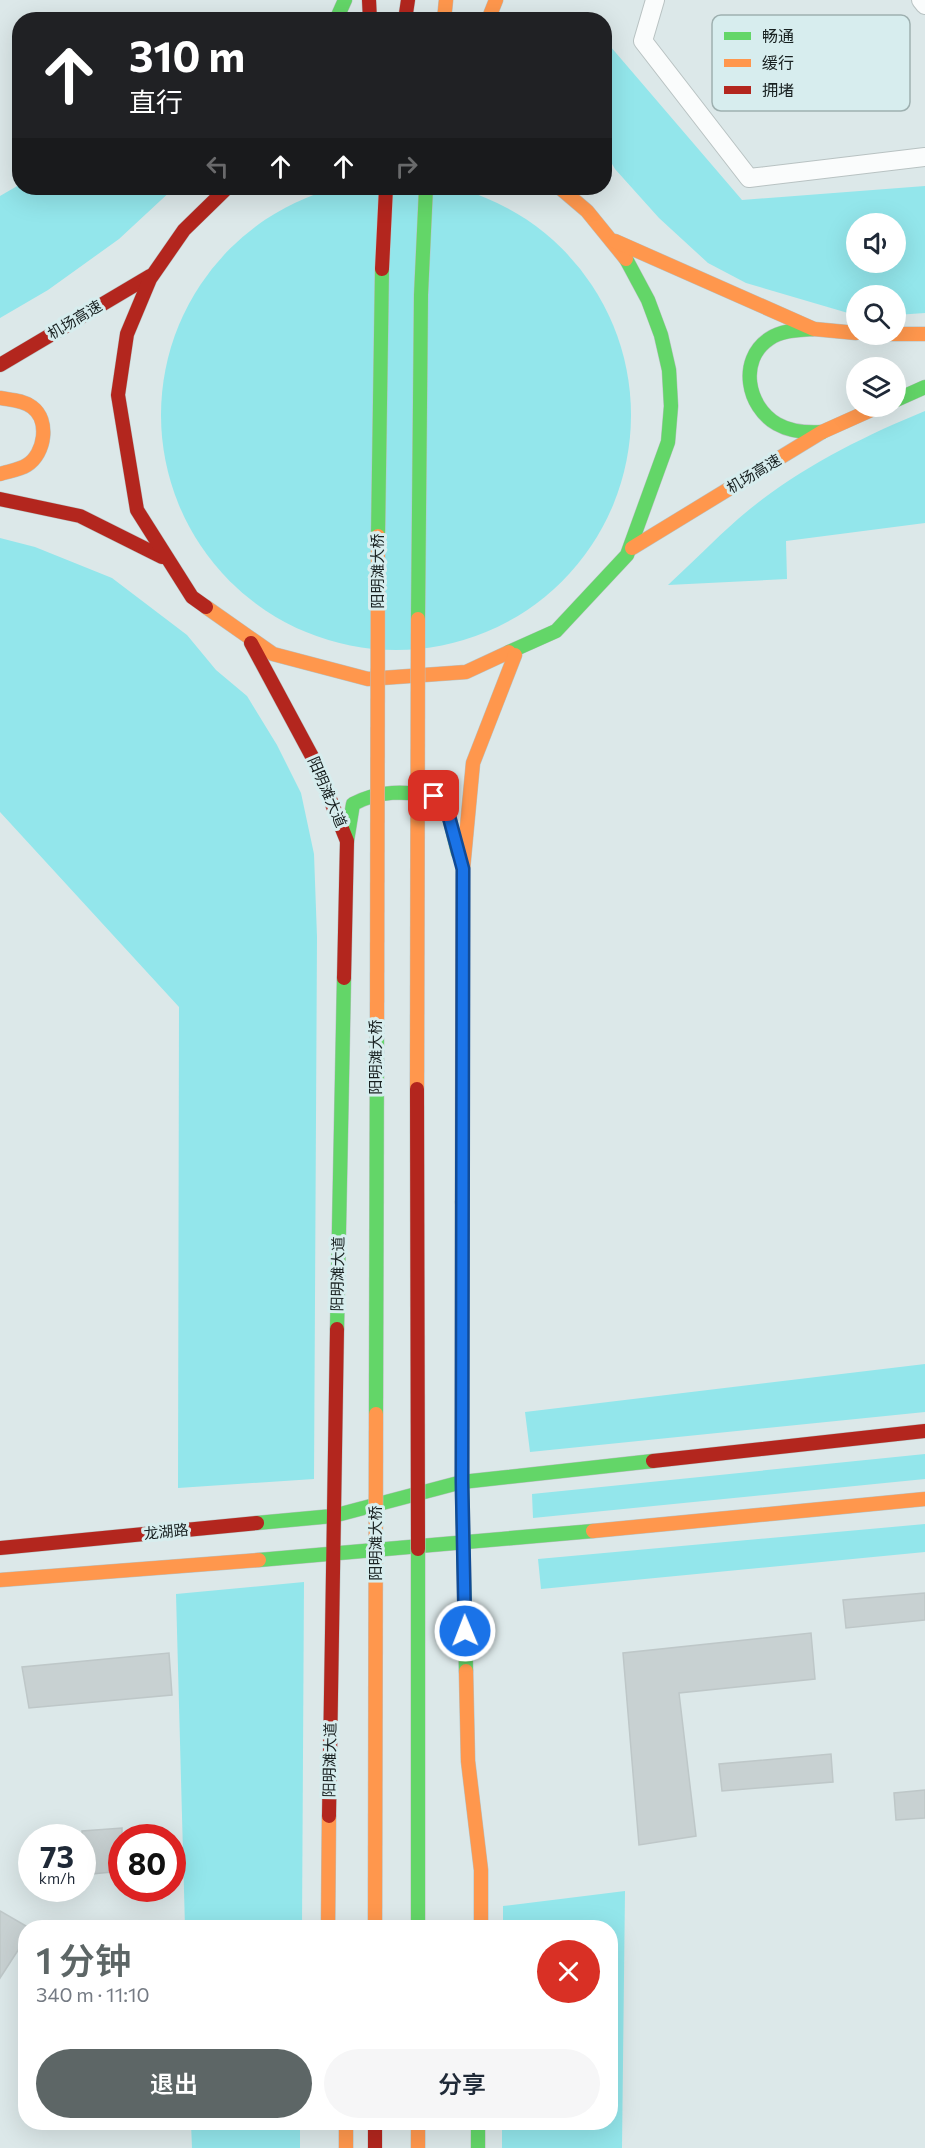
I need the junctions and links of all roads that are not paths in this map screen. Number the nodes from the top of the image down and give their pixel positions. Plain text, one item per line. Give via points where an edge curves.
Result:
1 (655, 0) edge
2 (921, 0) edge
3 (925, 5) edge
4 (925, 157) edge
5 (214, 195) edge
6 (218, 195) edge
7 (386, 195) edge
8 (426, 195) edge
9 (575, 195) edge
10 (202, 208) junction
11 (615, 241) junction
12 (150, 276) junction
13 (814, 329) junction
14 (846, 332) edge
15 (906, 334) edge
16 (925, 334) edge
17 (0, 364) edge
18 (925, 387) edge
19 (906, 396) edge
20 (0, 399) edge
21 (855, 417) edge
22 (822, 432) junction
23 (0, 474) edge
24 (0, 499) edge
25 (632, 548) junction
26 (162, 557) junction
27 (252, 643) junction
28 (515, 655) junction
29 (347, 841) junction
30 (463, 869) junction
31 (925, 1431) edge
32 (462, 1482) junction
33 (925, 1499) edge
34 (333, 1516) junction
35 (464, 1544) junction
36 (0, 1548) edge
37 (332, 1552) junction
38 (0, 1580) edge
39 (331, 1659) junction
40 (468, 1761) junction
41 (344, 1800) dead end
42 (462, 1831) dead end
43 (328, 1920) edge
44 (375, 1920) edge
45 (418, 1920) edge
46 (481, 1920) edge
47 (346, 2130) edge
48 (375, 2130) edge
49 (418, 2130) edge
50 (478, 2130) edge
51 (346, 2148) edge
52 (375, 2148) edge
53 (418, 2148) edge
54 (478, 2148) edge

1 - 4 street via 643,41 749,178
2 - 3 street
5 - 10 main road
6 - 10 main road
7 - 44 main road, 阳明滩大桥, bridge via 378,539
8 - 45 main road, bridge via 421,295 417,727
9 - 11 main road
10 - 12 main road via 173,240
11 - 13 main road
11 - 25 main road via 637,275 654,313 665,352 670,392 669,433 662,473 650,512
12 - 17 main road, 机场高速
12 - 26 main road via 124,345 117,418 130,491
13 - 14 main road
13 - 22 main road via 791,331 758,349 750,367 749,386 765,416 780,426 793,431
15 - 16 main road
18 - 19 main road
20 - 23 main road via 22,402 35,409 44,424 42,445 29,464
21 - 22 main road, 机场高速
22 - 25 main road, 机场高速
24 - 26 main road via 80,516
25 - 28 main road via 609,581 581,610 550,635
26 - 27 main road via 202,605
27 - 28 main road via 292,663 336,676 382,682 472,672
27 - 29 main road, 阳明滩大道 via 315,762
28 - 30 main road via 473,763
29 - 30 main road via 353,804 368,795 406,791 434,796 449,817
29 - 34 main road, 阳明滩大道
30 - 32 main road
31 - 32 main road, 龙湖路
32 - 34 main road, 龙湖路
32 - 35 main road
33 - 35 main road
34 - 36 main road, 龙湖路
34 - 37 main road, 阳明滩大道
35 - 37 main road
35 - 40 main road
37 - 38 main road
37 - 39 main road, 阳明滩大道
39 - 41 main road
39 - 43 main road, 阳明滩大道
40 - 42 main road
40 - 46 main road via 481,1870
47 - 51 main road
48 - 52 main road
49 - 53 main road
50 - 54 main road

